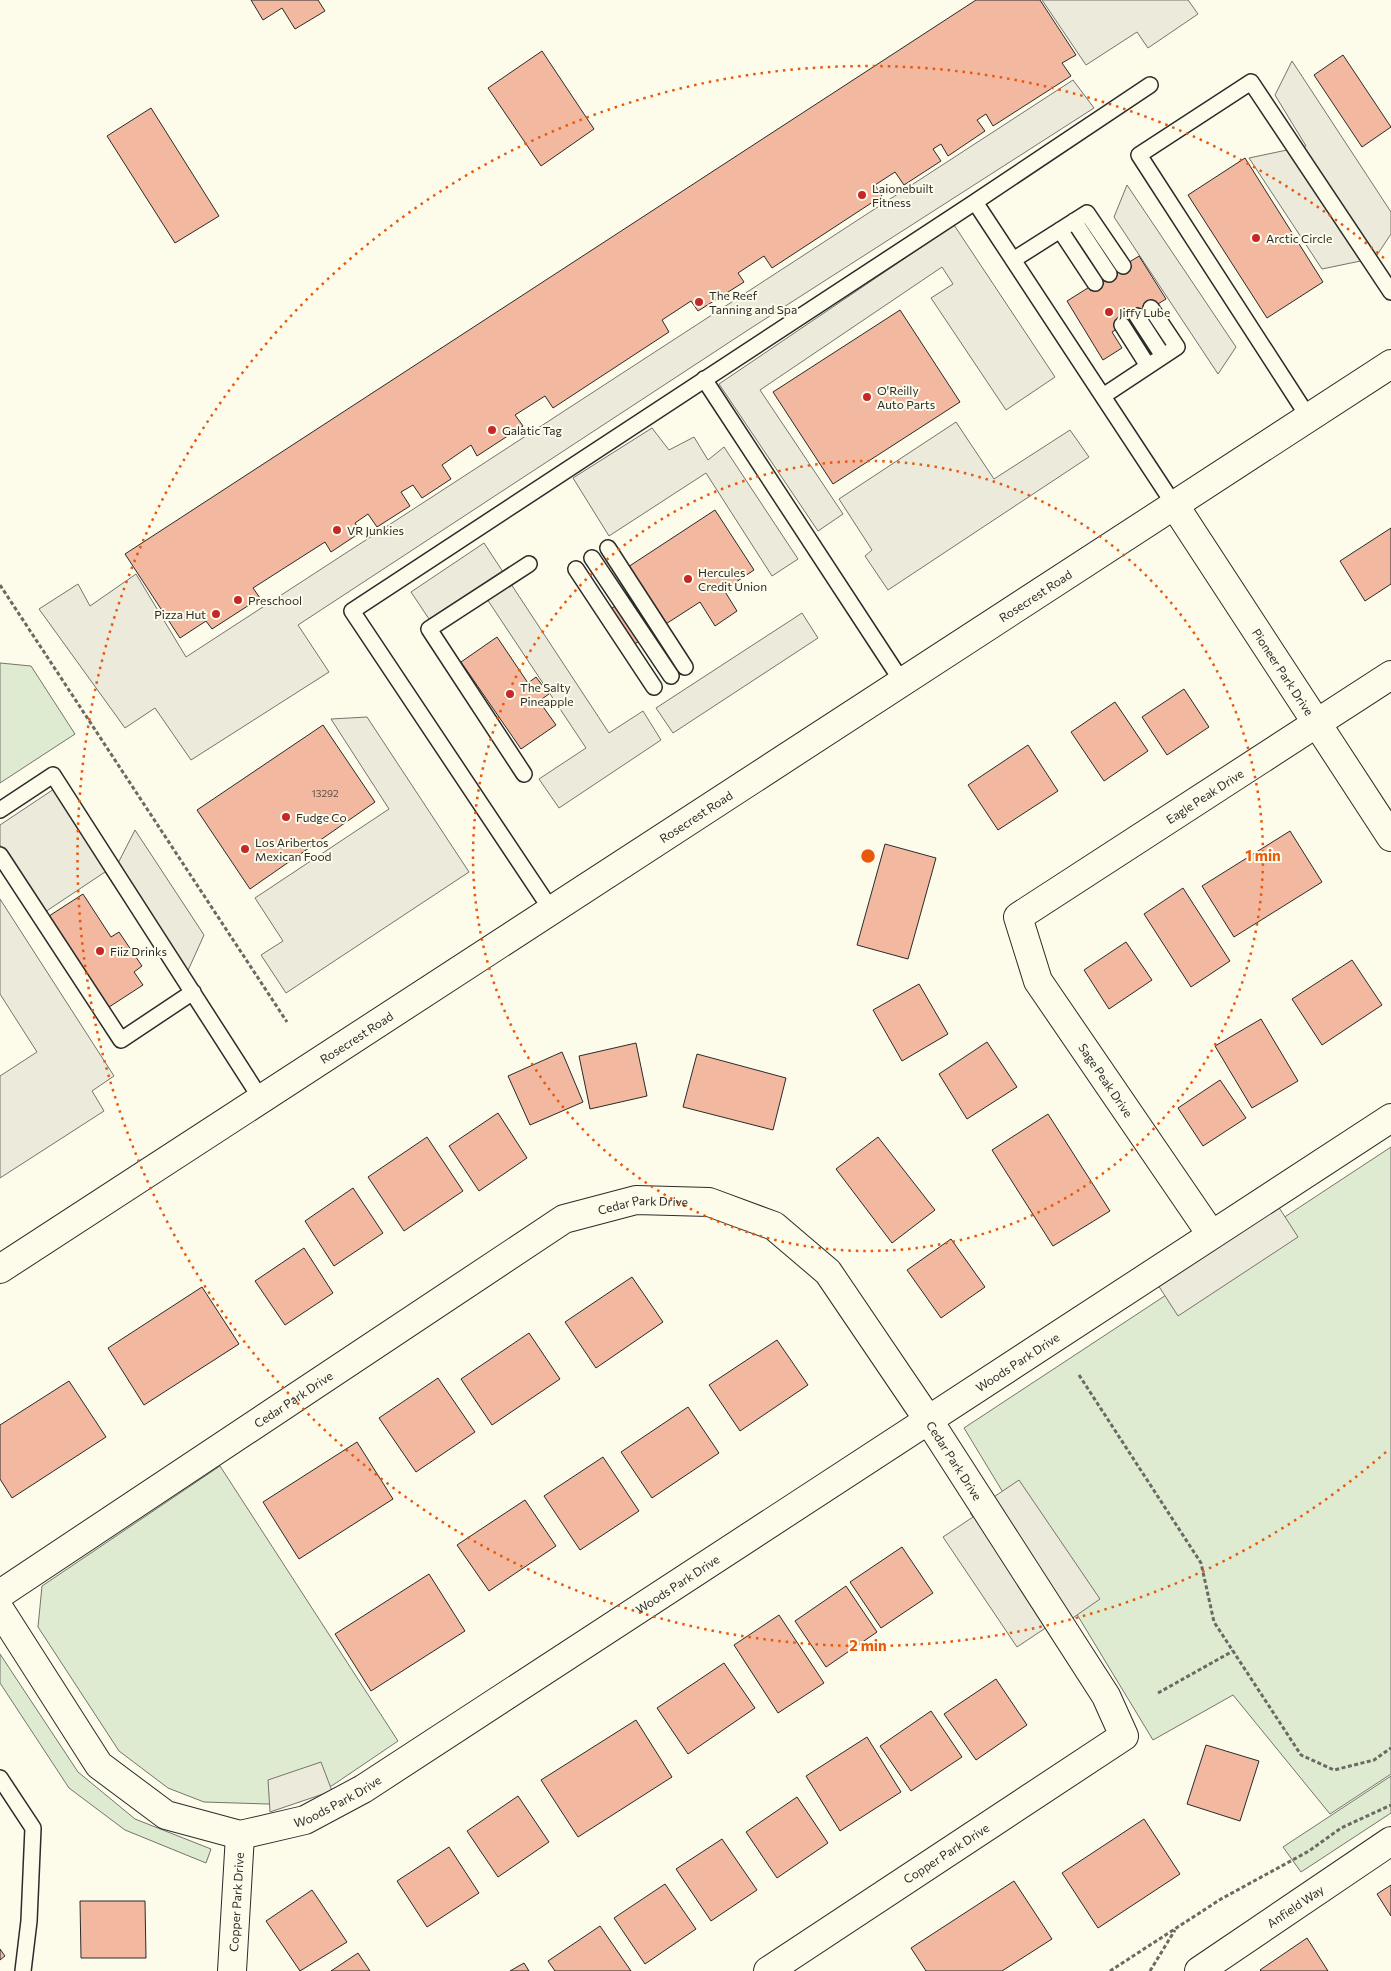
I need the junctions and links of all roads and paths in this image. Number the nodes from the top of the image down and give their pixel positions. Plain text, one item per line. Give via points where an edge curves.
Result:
1 (1150, 86) dead end
2 (974, 202) junction
3 (1074, 221) junction
4 (1060, 230) junction
5 (1013, 260) junction
6 (1123, 266) dead end
7 (1109, 274) dead end
8 (1095, 283) dead end
9 (1391, 292) edge
10 (1150, 308) dead end
11 (1137, 316) dead end
12 (1122, 325) dead end
13 (1163, 356) junction
14 (1391, 364) edge
15 (1148, 366) junction
16 (704, 379) junction
17 (1103, 396) junction
18 (1309, 418) junction
19 (1174, 506) junction
20 (608, 548) dead end
21 (592, 558) dead end
22 (529, 564) dead end
23 (576, 569) dead end
24 (0, 585) edge
25 (685, 667) dead end
26 (1391, 675) edge
27 (671, 676) dead end
28 (903, 682) junction
29 (654, 687) dead end
30 (1317, 723) junction
31 (524, 774) dead end
32 (0, 810) edge
33 (1391, 837) edge
34 (0, 855) edge
35 (552, 910) junction
36 (1018, 917) joint
37 (193, 992) junction
38 (287, 1022) dead end
39 (261, 1099) junction
40 (1391, 1118) edge
41 (1211, 1234) junction
42 (0, 1269) edge
43 (1079, 1375) dead end
44 (929, 1421) junction
45 (0, 1594) edge
46 (0, 1610) edge
47 (1233, 1651) junction
48 (1158, 1693) dead end
49 (1124, 1736) joint
50 (1391, 1748) edge
51 (0, 1778) edge
52 (1391, 1805) edge
53 (240, 1835) junction
54 (1391, 1842) edge
55 (1176, 1929) junction
56 (23, 1971) edge
57 (232, 1971) edge
58 (768, 1971) edge
59 (1110, 1971) edge
60 (1150, 1971) edge
61 (1199, 1971) edge

1 - 2 lane
2 - 5 lane
2 - 16 lane
3 - 4 lane
3 - 6 lane via 1087,212
3 - 7 lane
4 - 5 lane
4 - 8 lane
5 - 17 lane
9 - 18 lane via 1251,82 1140,155
10 - 13 lane via 1177,347
11 - 13 lane
12 - 15 lane
13 - 15 lane
14 - 18 street, Rosecrest Road
15 - 17 lane
16 - 28 lane
16 - 35 lane via 352,610
17 - 19 lane
18 - 19 street, Rosecrest Road
19 - 28 street, Rosecrest Road
19 - 30 street, Pioneer Park Drive
20 - 25 lane
21 - 27 lane
22 - 31 lane via 429,630
23 - 29 lane
24 - 38 path
26 - 30 street, Eagle Peak Drive
28 - 35 street, Rosecrest Road
30 - 33 street, Pioneer Park Drive
30 - 36 street, Eagle Peak Drive
32 - 37 lane via 53,775
34 - 37 lane via 121,1040
35 - 39 street, Rosecrest Road
36 - 41 street, Sage Peak Drive via 1038,981
37 - 39 lane
39 - 42 street, Rosecrest Road
40 - 41 street, Woods Park Drive
41 - 44 street, Woods Park Drive
43 - 47 path via 1201,1563 1214,1622
44 - 45 street, Cedar Park Drive via 828,1272 774,1226 709,1202 636,1200 564,1219
44 - 49 street, Cedar Park Drive via 1106,1696
44 - 53 street, Woods Park Drive via 363,1789 305,1820
46 - 53 street, Woods Park Drive via 99,1765 166,1815
47 - 48 path
47 - 50 path via 1301,1755 1334,1770 1374,1760
49 - 58 street, Copper Park Drive
51 - 56 lane via 32,1828 29,1921
52 - 55 path via 1341,1828 1309,1851 1221,1899
53 - 57 street, Copper Park Drive
54 - 61 street, Anfield Way
55 - 59 path
55 - 60 path

